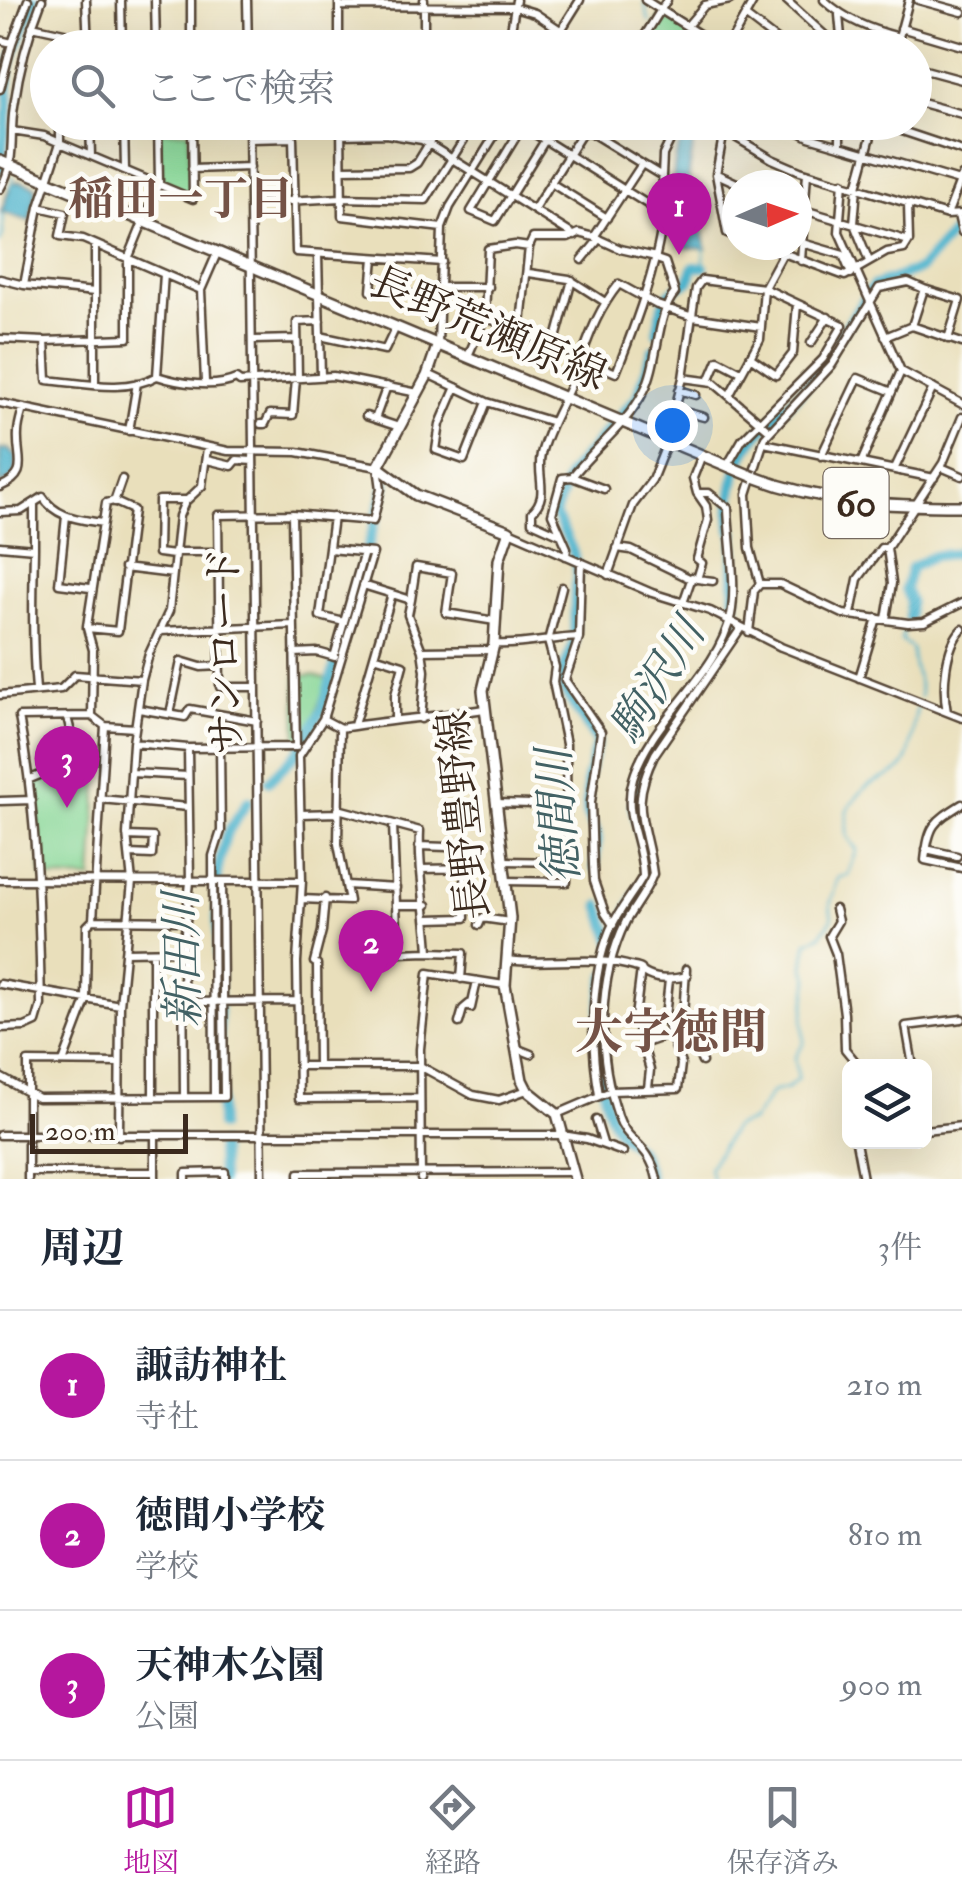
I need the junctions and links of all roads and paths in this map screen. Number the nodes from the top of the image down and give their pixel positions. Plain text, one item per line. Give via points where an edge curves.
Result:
1 (28, 0) edge
2 (42, 0) edge
3 (86, 0) edge
4 (121, 0) edge
5 (155, 0) edge
6 (191, 0) edge
7 (247, 0) edge
8 (580, 0) edge
9 (646, 0) edge
10 (667, 0) edge
11 (730, 0) edge
12 (754, 0) edge
13 (786, 0) edge
14 (836, 0) edge
15 (909, 0) edge
16 (918, 0) edge
17 (825, 1) edge
18 (339, 3) edge
19 (424, 3) edge
20 (515, 3) edge
21 (660, 9) junction
22 (962, 12) edge
23 (839, 14) junction
24 (745, 16) junction
25 (32, 26) junction
26 (687, 26) junction
27 (901, 28) joint
28 (30, 30) edge
29 (45, 30) edge
30 (87, 30) edge
31 (122, 30) edge
32 (156, 30) edge
33 (191, 30) edge
34 (248, 30) edge
35 (339, 30) edge
36 (424, 30) edge
37 (511, 30) edge
38 (559, 30) edge
39 (561, 30) edge
40 (648, 30) edge
41 (694, 30) edge
42 (736, 30) edge
43 (763, 30) edge
44 (820, 30) edge
45 (840, 30) edge
46 (874, 30) edge
47 (908, 30) edge
48 (30, 31) edge
49 (932, 37) edge
50 (0, 40) edge
51 (12, 43) junction
52 (962, 46) edge
53 (932, 72) edge
54 (962, 80) edge
55 (0, 89) edge
56 (932, 105) edge
57 (962, 114) edge
58 (12, 131) junction
59 (30, 134) edge
60 (52, 140) edge
61 (60, 140) edge
62 (91, 140) edge
63 (124, 140) edge
64 (158, 140) edge
65 (192, 140) edge
66 (250, 140) edge
67 (293, 140) edge
68 (341, 140) edge
69 (416, 140) edge
70 (431, 140) edge
71 (464, 140) edge
72 (492, 140) edge
73 (511, 140) edge
74 (541, 140) edge
75 (578, 140) edge
76 (607, 140) edge
77 (722, 140) edge
78 (739, 140) edge
79 (819, 140) edge
80 (840, 140) edge
81 (870, 140) edge
82 (929, 140) edge
83 (668, 141) edge
84 (544, 142) junction
85 (60, 144) junction
86 (429, 144) junction
87 (840, 146) junction
88 (962, 151) edge
89 (866, 154) junction
90 (91, 156) junction
91 (568, 156) junction
92 (452, 160) junction
93 (7, 163) edge
94 (642, 164) junction
95 (250, 167) junction
96 (192, 169) junction
97 (342, 169) junction
98 (125, 170) junction
99 (801, 170) edge
100 (472, 171) junction
101 (812, 173) edge
102 (716, 174) junction
103 (662, 176) junction
104 (722, 177) edge
105 (961, 178) edge
106 (46, 180) junction
107 (489, 180) junction
108 (843, 182) junction
109 (159, 183) junction
110 (551, 183) junction
111 (857, 187) junction
112 (0, 189) edge
113 (625, 190) junction
114 (512, 194) junction
115 (341, 198) junction
116 (294, 202) junction
117 (250, 203) junction
118 (908, 204) junction
119 (722, 206) edge
120 (39, 207) junction
121 (535, 208) junction
122 (812, 212) edge
123 (662, 214) junction
124 (948, 215) junction
125 (960, 215) edge
126 (608, 218) junction
127 (840, 219) junction
128 (144, 220) junction
129 (854, 224) junction
130 (442, 228) junction
131 (962, 232) edge
132 (575, 236) junction
133 (597, 238) junction
134 (909, 240) junction
135 (95, 247) junction
136 (529, 247) junction
137 (812, 247) edge
138 (218, 251) junction
139 (318, 255) junction
140 (374, 258) junction
141 (656, 258) junction
142 (128, 259) junction
143 (582, 260) dead end
144 (779, 260) edge
145 (801, 261) edge
146 (869, 261) junction
147 (442, 262) junction
148 (253, 266) junction
149 (853, 272) junction
150 (528, 273) junction
151 (164, 274) junction
152 (0, 279) edge
153 (572, 280) junction
154 (24, 285) junction
155 (442, 288) junction
156 (489, 288) junction
157 (764, 288) junction
158 (924, 289) junction
159 (201, 290) junction
160 (95, 292) junction
161 (320, 294) junction
162 (442, 297) junction
163 (643, 297) junction
164 (868, 300) junction
165 (605, 302) junction
166 (797, 304) junction
167 (662, 307) junction
168 (485, 317) junction
169 (692, 317) junction
170 (828, 317) junction
171 (320, 321) junction
172 (396, 326) junction
173 (912, 326) junction
174 (762, 327) junction
175 (520, 333) junction
176 (320, 336) junction
177 (885, 336) junction
178 (298, 338) junction
179 (0, 339) edge
180 (948, 339) junction
181 (45, 340) junction
182 (95, 340) junction
183 (254, 340) junction
184 (811, 343) dead end
185 (438, 344) junction
186 (962, 344) edge
187 (554, 346) junction
188 (468, 356) junction
189 (750, 357) junction
190 (580, 358) junction
191 (741, 372) junction
192 (901, 372) junction
193 (428, 374) junction
194 (158, 376) junction
195 (321, 376) junction
196 (297, 378) junction
197 (684, 378) junction
198 (709, 380) junction
199 (205, 382) junction
200 (254, 382) junction
201 (137, 383) junction
202 (95, 384) junction
203 (387, 386) junction
204 (456, 388) junction
205 (933, 388) junction
206 (680, 390) junction
207 (892, 392) junction
208 (418, 394) junction
209 (730, 394) junction
210 (696, 395) dead end
211 (566, 396) junction
212 (487, 402) junction
213 (0, 403) edge
214 (962, 404) edge
215 (23, 409) junction
216 (674, 409) junction
217 (704, 416) dead end
218 (962, 417) edge
219 (621, 420) junction
220 (553, 422) junction
221 (261, 424) dead end
222 (399, 427) junction
223 (765, 427) junction
224 (129, 431) junction
225 (665, 439) junction
226 (958, 442) edge
227 (764, 443) junction
228 (207, 448) junction
229 (702, 455) junction
230 (254, 456) junction
231 (822, 456) junction
232 (207, 460) junction
233 (861, 463) junction
234 (728, 466) junction
235 (378, 467) junction
236 (941, 467) junction
237 (895, 468) junction
238 (962, 476) edge
239 (569, 477) junction
240 (934, 478) junction
241 (122, 479) dead end
242 (0, 488) edge
243 (604, 490) dead end
244 (698, 493) junction
245 (187, 500) junction
246 (114, 502) junction
247 (34, 504) junction
248 (916, 506) junction
249 (962, 506) edge
250 (0, 512) edge
251 (254, 514) junction
252 (292, 514) junction
253 (66, 516) junction
254 (333, 516) junction
255 (102, 523) junction
256 (508, 531) junction
257 (560, 535) junction
258 (0, 546) edge
259 (329, 548) junction
260 (617, 548) junction
261 (886, 548) junction
262 (34, 550) junction
263 (218, 552) junction
264 (368, 552) junction
265 (174, 553) junction
266 (573, 559) junction
267 (124, 568) junction
268 (173, 574) junction
269 (608, 575) junction
270 (694, 579) junction
271 (713, 582) dead end
272 (760, 584) junction
273 (363, 585) junction
274 (562, 587) dead end
275 (90, 588) junction
276 (392, 594) junction
277 (411, 600) junction
278 (962, 603) edge
279 (683, 604) junction
280 (851, 614) junction
281 (881, 618) junction
282 (496, 621) junction
283 (344, 622) junction
284 (729, 623) junction
285 (294, 626) junction
286 (88, 628) junction
287 (256, 628) junction
288 (740, 628) junction
289 (219, 629) junction
290 (962, 629) edge
291 (162, 631) junction
292 (749, 632) junction
293 (576, 637) junction
294 (548, 641) junction
295 (493, 647) junction
296 (422, 651) junction
297 (294, 654) junction
298 (374, 656) junction
299 (337, 658) junction
300 (219, 666) junction
301 (93, 675) junction
302 (859, 678) junction
303 (142, 680) junction
304 (256, 686) junction
305 (36, 690) junction
306 (0, 695) edge
307 (139, 709) junction
308 (484, 709) junction
309 (947, 712) junction
310 (170, 714) junction
311 (92, 716) junction
312 (67, 717) junction
313 (962, 718) edge
314 (421, 719) junction
315 (322, 720) junction
316 (394, 720) junction
317 (257, 721) junction
318 (354, 725) junction
319 (105, 726) junction
320 (136, 728) junction
321 (340, 728) junction
322 (133, 743) junction
323 (220, 746) junction
324 (257, 747) junction
325 (188, 748) junction
326 (131, 773) junction
327 (188, 776) junction
328 (30, 779) junction
329 (100, 799) junction
330 (32, 800) junction
331 (0, 802) edge
332 (129, 802) junction
333 (496, 804) junction
334 (962, 804) edge
335 (566, 805) junction
336 (188, 807) junction
337 (338, 811) junction
338 (301, 814) junction
339 (393, 824) junction
340 (128, 836) junction
341 (419, 846) junction
342 (926, 849) junction
343 (129, 854) junction
344 (957, 856) dead end
345 (503, 861) junction
346 (568, 862) junction
347 (464, 868) junction
348 (962, 868) edge
349 (421, 869) junction
350 (0, 880) edge
351 (302, 881) junction
352 (506, 881) junction
353 (39, 882) junction
354 (95, 882) junction
355 (132, 882) junction
356 (190, 882) junction
357 (218, 882) junction
358 (258, 882) junction
359 (347, 884) junction
360 (396, 888) junction
361 (302, 898) junction
362 (325, 898) junction
363 (396, 905) junction
364 (427, 905) junction
365 (835, 908) dead end
366 (428, 919) junction
367 (94, 920) junction
368 (128, 920) junction
369 (186, 921) junction
370 (510, 922) junction
371 (612, 925) junction
372 (478, 926) dead end
373 (182, 951) junction
374 (125, 952) junction
375 (153, 952) junction
376 (429, 952) junction
377 (507, 960) junction
378 (298, 962) junction
379 (314, 962) junction
380 (607, 963) junction
381 (640, 969) junction
382 (462, 979) junction
383 (669, 980) junction
384 (477, 982) junction
385 (0, 984) edge
386 (505, 985) junction
387 (41, 990) junction
388 (86, 1000) junction
389 (298, 1001) junction
390 (183, 1002) junction
391 (219, 1002) junction
392 (260, 1002) junction
393 (120, 1004) junction
394 (962, 1019) edge
395 (459, 1023) dead end
396 (0, 1028) edge
397 (671, 1034) junction
398 (643, 1044) junction
399 (516, 1048) junction
400 (531, 1054) dead end
401 (853, 1059) edge
402 (912, 1059) edge
403 (63, 1062) junction
404 (702, 1062) dead end
405 (119, 1063) junction
406 (299, 1066) junction
407 (318, 1066) junction
408 (420, 1066) junction
409 (0, 1076) edge
410 (648, 1088) junction
411 (527, 1090) junction
412 (28, 1091) junction
413 (605, 1092) junction
414 (118, 1097) junction
415 (153, 1097) junction
416 (184, 1097) junction
417 (420, 1098) junction
418 (557, 1114) junction
419 (596, 1120) dead end
420 (962, 1126) edge
421 (932, 1129) edge
422 (0, 1135) edge
423 (261, 1135) junction
424 (421, 1135) junction
425 (28, 1136) junction
426 (119, 1136) junction
427 (155, 1136) junction
428 (562, 1136) junction
429 (603, 1144) junction
430 (857, 1149) edge
431 (623, 1152) dead end
432 (220, 1175) edge
433 (28, 1176) edge
434 (155, 1176) edge
435 (421, 1176) edge
436 (548, 1176) edge
437 (574, 1176) edge
438 (186, 1179) edge
439 (262, 1179) edge
440 (300, 1179) edge
441 (657, 1179) edge
442 (863, 1179) edge

1 - 51 street
2 - 25 street
3 - 30 street
4 - 31 street
5 - 32 street
6 - 33 street
7 - 34 street
8 - 39 street
9 - 21 street
10 - 21 street
11 - 26 street via 705,5
12 - 24 street
13 - 44 street
14 - 17 street
15 - 27 street
16 - 22 street
17 - 23 street
18 - 19 street
18 - 35 street
19 - 20 street
19 - 36 street
20 - 37 street
20 - 38 street
21 - 26 street
21 - 40 street
23 - 45 street
23 - 46 street
24 - 42 street
24 - 43 street
25 - 28 street
25 - 29 street
26 - 41 street
27 - 47 street
48 - 58 street
49 - 52 street
50 - 51 street
51 - 55 street
53 - 54 street
56 - 57 street
58 - 59 street
58 - 93 street
60 - 85 street
61 - 85 street
62 - 90 street
63 - 98 street
64 - 109 street
65 - 96 street
66 - 95 street, サンロード
67 - 116 street
68 - 97 street
69 - 86 street
70 - 86 street
71 - 92 street
72 - 100 street
73 - 107 street
74 - 84 street
75 - 91 street
76 - 94 street
77 - 102 street
78 - 99 street
79 - 87 street
80 - 87 street
81 - 89 street
82 - 88 street
83 - 103 street
84 - 91 street
84 - 114 street
85 - 90 street
85 - 106 street
86 - 92 street
86 - 97 street via 409,168
87 - 89 street
89 - 105 street
89 - 111 street
90 - 98 street
91 - 110 street
91 - 113 street
92 - 100 street
92 - 115 street via 426,200
93 - 106 main road, 長野荒瀬原線 / 60
93 - 112 street
94 - 103 street
94 - 113 street
95 - 96 street
95 - 117 street, サンロード
96 - 109 street via 193,198
97 - 115 street
98 - 109 street
100 - 107 street
100 - 130 street
101 - 108 street
102 - 104 street
102 - 119 street
103 - 123 street
105 - 124 street
106 - 120 street
106 - 128 main road, 長野荒瀬原線 / 60
107 - 114 street
107 - 114 street via 471,212 494,220
108 - 111 street
108 - 127 street
109 - 128 street
110 - 121 street
110 - 126 street
111 - 118 street
111 - 129 street
113 - 123 street
113 - 126 street
114 - 121 street
115 - 116 street
115 - 130 street via 342,216
116 - 117 street
116 - 139 street via 296,252
117 - 148 street, サンロード
118 - 124 street
118 - 134 street
120 - 135 street via 65,213 60,236
120 - 154 street
121 - 132 street
122 - 127 street
123 - 141 street
124 - 125 street
125 - 131 street
126 - 133 street
127 - 129 street
127 - 149 street
128 - 138 main road, 長野荒瀬原線 / 60
128 - 142 street
129 - 134 street
129 - 146 street
130 - 147 street
132 - 133 street
132 - 136 street via 538,236
133 - 141 street
133 - 143 street
134 - 146 street via 904,249
135 - 142 street
135 - 160 street
136 - 150 street
136 - 156 street via 488,249
137 - 149 street via 843,255
138 - 148 main road, 長野荒瀬原線 / 60
138 - 159 street
139 - 140 street
139 - 161 street
140 - 147 street
140 - 162 street via 371,291
141 - 163 street
141 - 167 street via 665,262 672,288
142 - 151 street
142 - 182 street via 128,338
144 - 157 street
145 - 149 street via 841,276
146 - 149 street
147 - 155 street
148 - 161 main road, 長野荒瀬原線 / 60
148 - 183 street, サンロード
149 - 164 street
150 - 153 street
150 - 175 street
151 - 159 street
151 - 194 street
152 - 154 street
153 - 165 street
153 - 187 street
154 - 160 street
155 - 156 street
155 - 162 street
156 - 168 street
157 - 166 street
157 - 169 street via 702,280
157 - 174 street
158 - 164 street via 889,283
158 - 173 street
158 - 180 street via 960,300
159 - 199 street
160 - 182 street
161 - 171 street
161 - 172 main road, 長野荒瀬原線 / 60
162 - 185 street
163 - 165 street via 619,284
163 - 167 street
163 - 190 street via 616,373
164 - 177 street
164 - 223 street via 832,365
165 - 190 street
166 - 170 street
166 - 189 street via 794,352 776,375
167 - 169 street
167 - 219 street via 646,389
168 - 175 street
168 - 188 street
169 - 174 street
169 - 197 street
170 - 184 street
170 - 223 street via 843,325
171 - 176 street
171 - 178 street via 297,322
172 - 176 street via 386,350
172 - 185 main road, 長野荒瀬原線 / 60
173 - 177 street
173 - 180 street
174 - 189 street
175 - 187 street
176 - 195 street
177 - 192 street
178 - 183 street
178 - 196 street
179 - 181 street
180 - 186 street
181 - 182 street
181 - 202 street via 47,380
182 - 202 street
183 - 200 street, サンロード
185 - 188 main road, 長野荒瀬原線 / 60
185 - 193 main road
187 - 190 street
188 - 211 main road, 長野荒瀬原線 / 60
189 - 191 street
190 - 211 street
191 - 198 street via 718,360
191 - 209 street
192 - 205 street
192 - 207 street
193 - 204 street
193 - 208 main road
194 - 199 street
194 - 201 street
195 - 196 street
195 - 203 street
196 - 200 street
196 - 221 street via 293,415 270,414
197 - 198 street
197 - 206 street
198 - 209 street
199 - 200 street
200 - 230 street, サンロード
201 - 202 street
201 - 224 street
203 - 208 street
203 - 222 street via 370,417
204 - 212 street
204 - 212 street via 436,450 464,460
205 - 214 street
205 - 237 street
206 - 210 street
206 - 216 street
207 - 231 street via 858,378
207 - 233 street
208 - 222 main road
209 - 223 street
211 - 219 main road, 長野荒瀬原線 / 60
211 - 220 street
212 - 220 street
213 - 215 street
215 - 224 street
215 - 242 street via 20,472
216 - 217 street
216 - 225 street
218 - 226 street
219 - 225 main road, 長野荒瀬原線 / 60
219 - 239 street
220 - 257 street via 539,465 543,497 532,522
222 - 235 main road
223 - 227 street
223 - 234 street via 742,440
224 - 228 street
225 - 229 main road, 長野荒瀬原線 / 60
225 - 260 street
226 - 236 street
227 - 231 street
227 - 272 street via 747,494
228 - 230 street
228 - 232 street
229 - 234 main road, 長野荒瀬原線 / 60
229 - 244 street via 692,478
230 - 232 street via 228,466
230 - 235 street via 296,452
230 - 251 street, サンロード
231 - 233 street
232 - 245 street via 202,486
233 - 237 street
234 - 248 main road, 長野荒瀬原線 / 60, bridge via 831,500
235 - 254 street via 373,521
235 - 256 main road via 416,495
236 - 238 street
236 - 240 street
237 - 240 street
239 - 243 street
239 - 257 street via 552,514
240 - 248 street
241 - 246 street
244 - 270 street via 708,520
244 - 284 street via 710,492 728,508
245 - 265 street
245 - 265 street via 159,500 158,552
246 - 255 street via 106,503
246 - 267 street via 133,510
247 - 250 street
247 - 253 street via 43,497
247 - 262 street
248 - 249 main road, 長野荒瀬原線 / 60
248 - 261 street
251 - 252 street
251 - 263 street via 218,514
251 - 287 street, サンロード
252 - 254 street
252 - 285 street
253 - 255 street
253 - 275 street via 59,584
254 - 259 street
255 - 275 street
256 - 266 street
256 - 282 main road, 長野豊野線 via 499,560
257 - 266 street
258 - 262 street
259 - 264 street
259 - 283 street via 320,616
260 - 269 street
260 - 270 street
261 - 280 street via 858,580
261 - 281 street via 892,583
262 - 305 street
263 - 265 street
263 - 289 street
264 - 273 street
264 - 283 street
265 - 268 street
266 - 269 street
266 - 293 street
267 - 268 street
267 - 286 street via 118,632
268 - 291 street
269 - 279 street
270 - 271 street
270 - 279 street
272 - 280 street via 780,584
272 - 292 street
273 - 276 street
273 - 299 street
274 - 294 street
275 - 286 street
276 - 277 street
276 - 298 street
277 - 282 street via 416,567 452,574 446,613
277 - 296 street via 408,616
278 - 281 street via 924,622
279 - 284 street
280 - 281 street
281 - 302 street
282 - 295 main road, 長野豊野線
283 - 299 street
284 - 288 street
284 - 371 street via 634,776 628,810 643,876
285 - 287 street
285 - 297 street
286 - 301 street
287 - 289 street
287 - 304 street, サンロード
288 - 292 street
288 - 380 street via 645,776 638,810 653,874
289 - 291 street
289 - 300 street
290 - 309 street via 948,650
291 - 303 street
292 - 302 street
293 - 294 street
293 - 371 street via 565,680 600,732 592,866
294 - 295 street
294 - 335 street via 566,744
295 - 296 street
295 - 308 main road, 長野豊野線
296 - 314 street
297 - 299 street
297 - 324 street via 296,748
298 - 316 street via 403,665
298 - 318 street
299 - 315 street
300 - 304 street via 220,687
300 - 310 street via 181,661
301 - 303 street
301 - 305 street via 75,675 62,689
301 - 311 street
302 - 309 street
303 - 307 street
304 - 317 street, サンロード
305 - 306 street
307 - 310 street
307 - 320 street
308 - 314 street
308 - 333 main road, 長野豊野線
309 - 313 street
310 - 317 street via 186,717 190,709
311 - 312 street
311 - 319 street
312 - 328 street via 74,761
312 - 328 street via 18,718
314 - 316 street
315 - 321 street
315 - 338 street via 299,756
316 - 318 street
317 - 324 street, サンロード
318 - 321 street
319 - 320 street
319 - 329 street
320 - 322 street
321 - 337 street
322 - 325 street
322 - 326 street
323 - 324 street
323 - 325 street
323 - 357 street via 221,831 213,856
324 - 358 street, サンロード
325 - 327 street
326 - 327 street
326 - 332 street
327 - 336 street
328 - 330 street
329 - 332 street
329 - 354 street
330 - 331 street
330 - 353 street
332 - 336 street
332 - 340 street
333 - 335 street
333 - 345 main road, 長野豊野線
334 - 342 street via 934,823
335 - 346 street
336 - 356 street
337 - 338 street
337 - 339 street
337 - 359 street
338 - 351 street
339 - 341 street via 420,831
339 - 360 street
340 - 343 street
340 - 343 street via 153,837 152,855
341 - 347 street via 475,848 476,868
341 - 349 street
342 - 344 street
342 - 348 street via 925,860
343 - 355 street
345 - 346 street
345 - 352 main road, 長野豊野線
346 - 352 street via 566,883
347 - 349 street
347 - 366 street via 464,918
349 - 364 street
350 - 353 street
351 - 358 street
351 - 361 street
352 - 370 main road, 長野豊野線
353 - 354 street
353 - 387 street
354 - 355 street
354 - 367 street
355 - 356 street
355 - 368 street
356 - 357 street
356 - 369 street
357 - 358 street
357 - 391 street
358 - 392 street, サンロード
359 - 360 street
359 - 362 street via 348,900
360 - 363 street
361 - 362 street
361 - 378 street
362 - 379 street
363 - 364 street
363 - 376 street via 398,953
364 - 366 street
365 - 401 street via 838,921 829,936 845,1049
366 - 376 street
367 - 368 street
367 - 388 street via 87,926
368 - 369 street
368 - 374 street
369 - 373 street
370 - 372 street via 482,918
370 - 377 main road, 長野豊野線
371 - 380 street
373 - 375 street
373 - 390 street
374 - 375 street
374 - 393 street
375 - 415 street
376 - 382 street via 463,952
377 - 380 street
377 - 386 main road, 長野豊野線
378 - 379 street
378 - 389 street
379 - 407 street
380 - 381 street
380 - 413 street
381 - 383 street
381 - 398 street via 635,1017
382 - 384 street
382 - 408 street via 428,973
383 - 397 street
383 - 404 street via 686,972 683,1017
384 - 386 street
384 - 395 street
385 - 387 street
386 - 399 main road, 長野豊野線
387 - 388 street
387 - 396 street via 36,1022
388 - 393 street
388 - 403 street
389 - 392 street
389 - 406 street
390 - 391 street
390 - 416 street
391 - 392 street
391 - 416 street via 218,1097
392 - 423 street, サンロード
393 - 405 street
394 - 402 street via 906,1026
397 - 398 street
397 - 410 street via 681,1064 678,1089
398 - 410 street
399 - 400 street
399 - 411 main road, 長野豊野線
403 - 405 street
403 - 412 street via 28,1062
405 - 414 street
406 - 407 street
406 - 417 street via 299,1098
407 - 408 street
408 - 411 street via 473,1095 499,1100
408 - 417 street
409 - 412 street
410 - 413 street
411 - 418 main road
412 - 414 street via 38,1098
412 - 425 street
413 - 418 street
413 - 441 street via 623,1128 650,1156
414 - 415 street
414 - 426 street
415 - 416 street
417 - 424 street
418 - 428 main road
419 - 429 street
420 - 421 street
422 - 425 street
423 - 424 street
423 - 427 street
423 - 439 street, サンロード
424 - 428 street
424 - 435 street
425 - 426 street
425 - 433 street
426 - 427 street
427 - 434 street
428 - 429 street
428 - 437 main road
429 - 431 street
430 - 442 street
432 - 438 street via 186,1173
433 - 434 street
435 - 436 street
435 - 440 street via 299,1173
436 - 437 street

